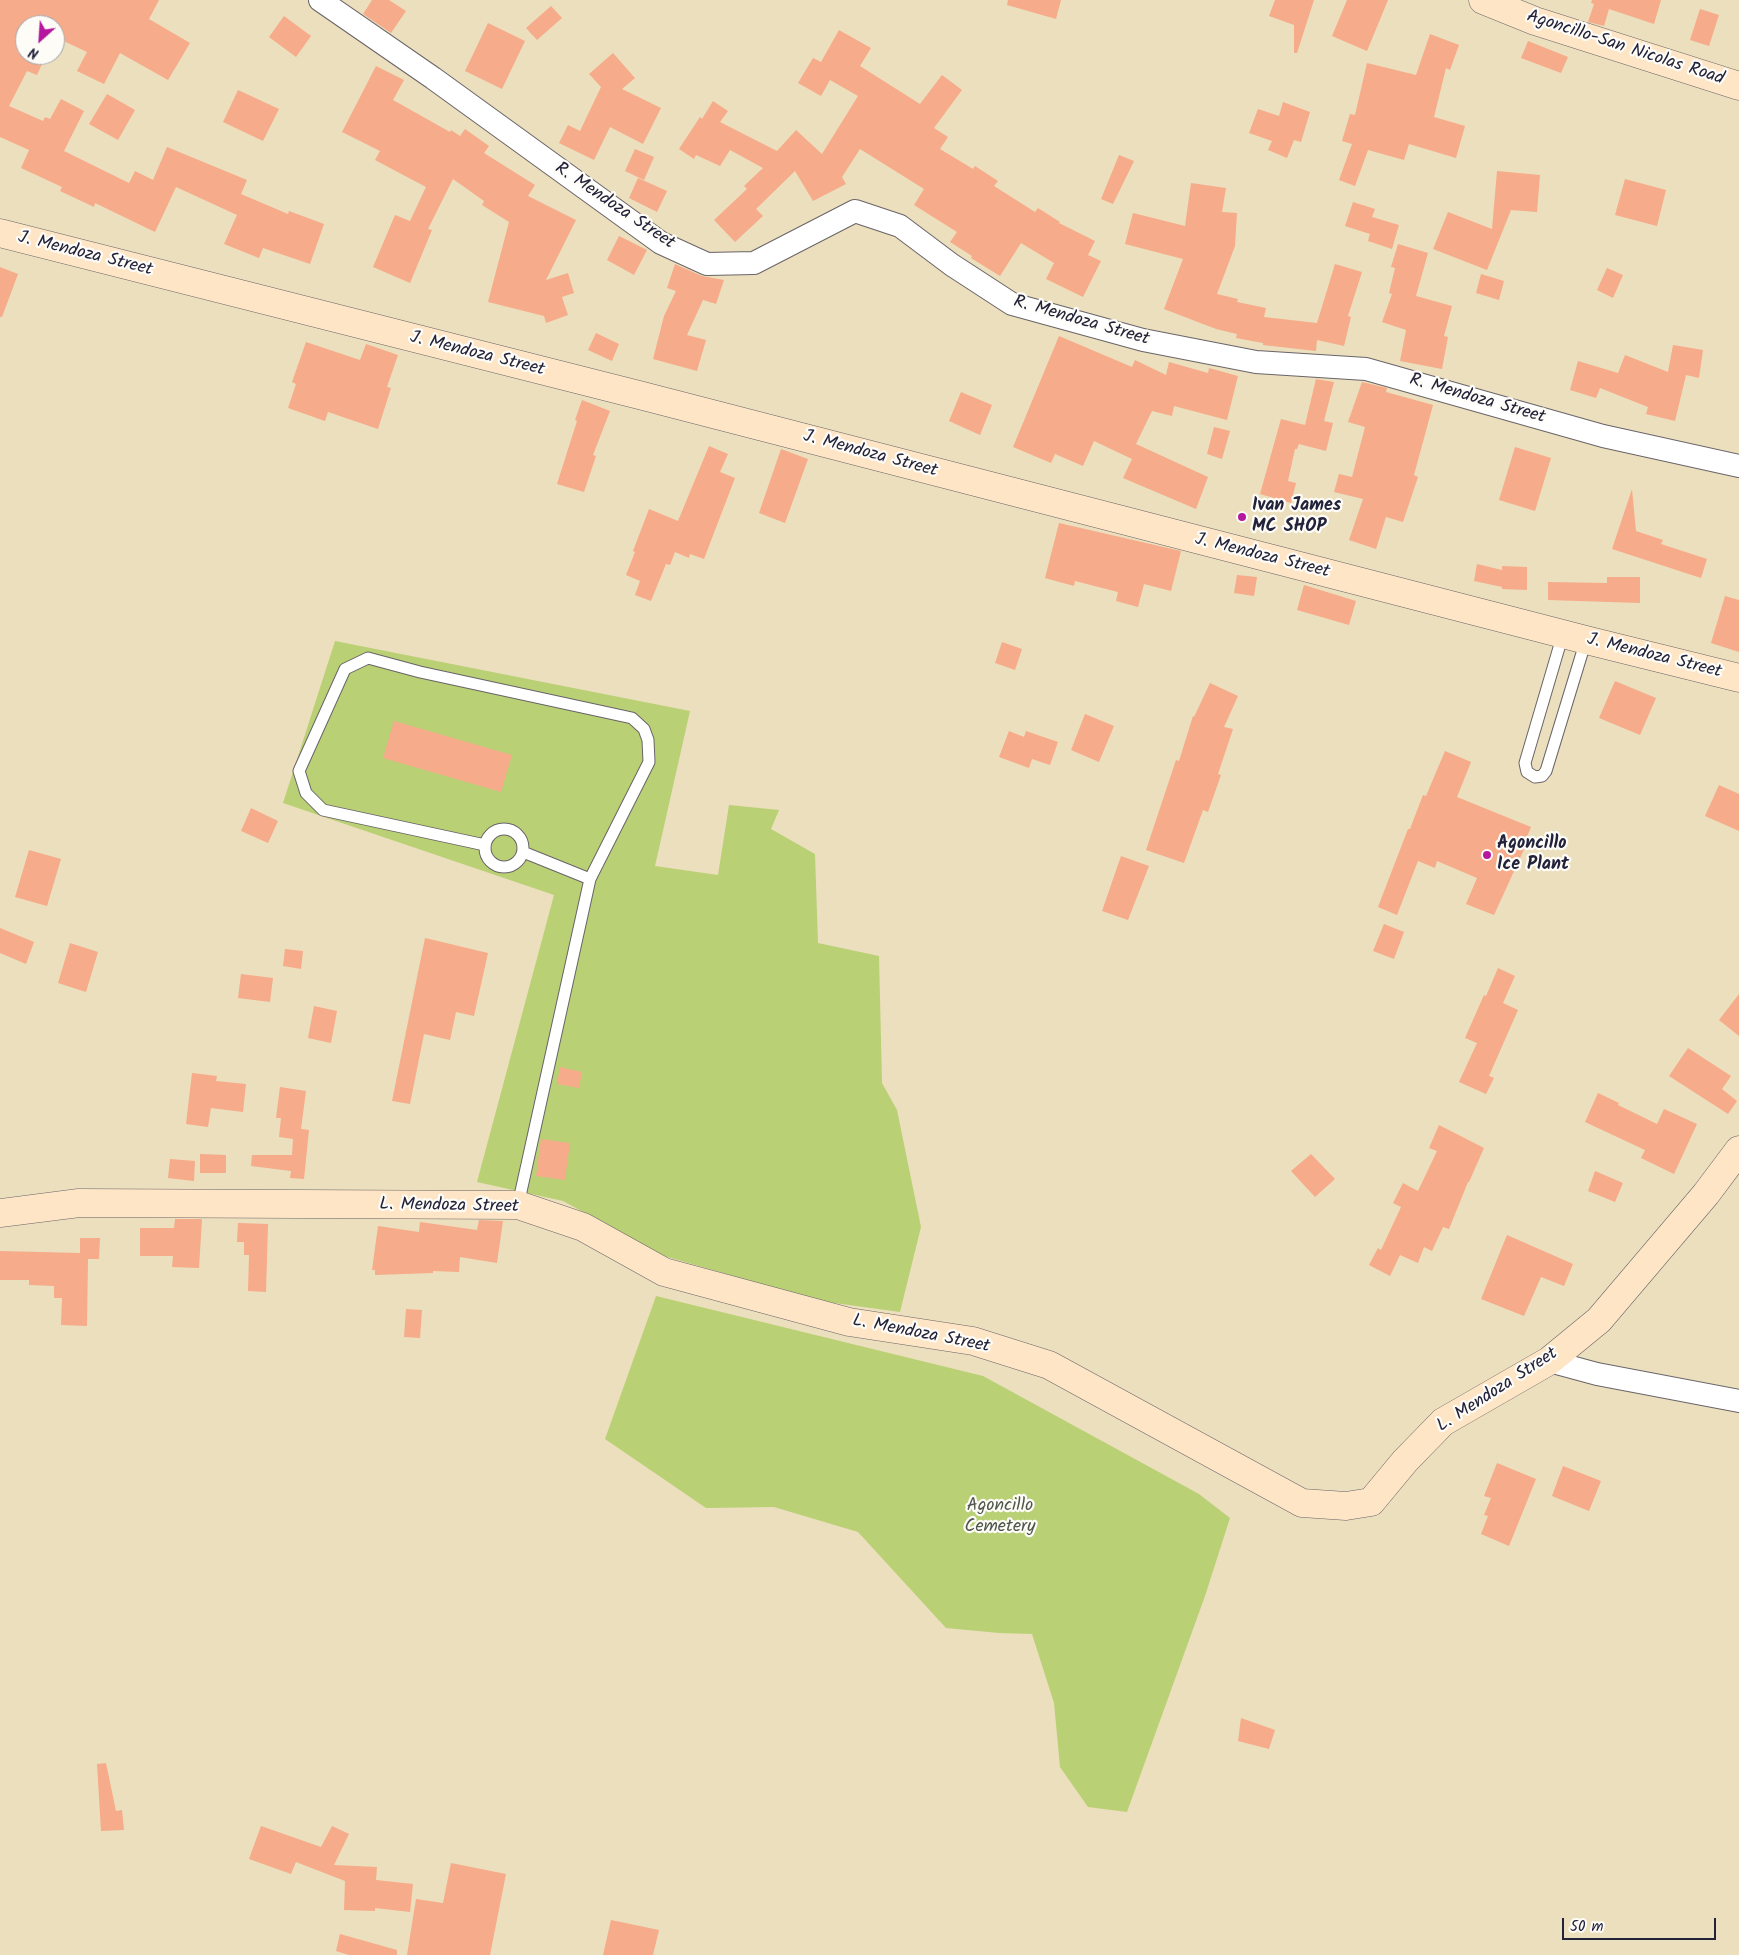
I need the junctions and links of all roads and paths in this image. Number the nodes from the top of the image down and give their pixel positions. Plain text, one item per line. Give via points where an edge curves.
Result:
1 (320, 0) edge
2 (1482, 0) edge
3 (1739, 86) edge
4 (0, 233) edge
5 (1739, 466) edge
6 (1574, 637) junction
7 (1739, 678) edge
8 (485, 845) junction
9 (523, 852) junction
10 (590, 879) junction
11 (1739, 1150) edge
12 (518, 1206) junction
13 (0, 1213) edge
14 (1549, 1361) junction
15 (1739, 1401) edge

1 - 5 street, R. Mendoza Street via 661,243 707,264 754,263 855,211 900,226 1012,304 1143,340 1256,362 1366,370 1603,436
2 - 3 main road, Agoncillo-San Nicolas Road via 1535,21
4 - 6 main road, J. Mendoza Street
6 - 6 lane via 1546,771 1542,776 1534,777 1527,772 1525,763
6 - 7 main road, J. Mendoza Street
8 - 9 lane via 490,835 501,829 513,832 521,840
8 - 9 lane via 486,857 495,866 506,867 517,862
8 - 10 lane via 323,810 306,793 299,771 345,669 368,658 632,718 644,729 649,762
9 - 10 lane
10 - 12 lane
11 - 14 main road, L. Mendoza Street via 1599,1320
12 - 13 main road, L. Mendoza Street via 79,1203
12 - 14 main road, L. Mendoza Street via 583,1227 664,1272 849,1322 973,1341 1049,1365 1302,1502 1346,1506 1371,1502 1404,1461 1443,1422
14 - 15 street via 1597,1374

